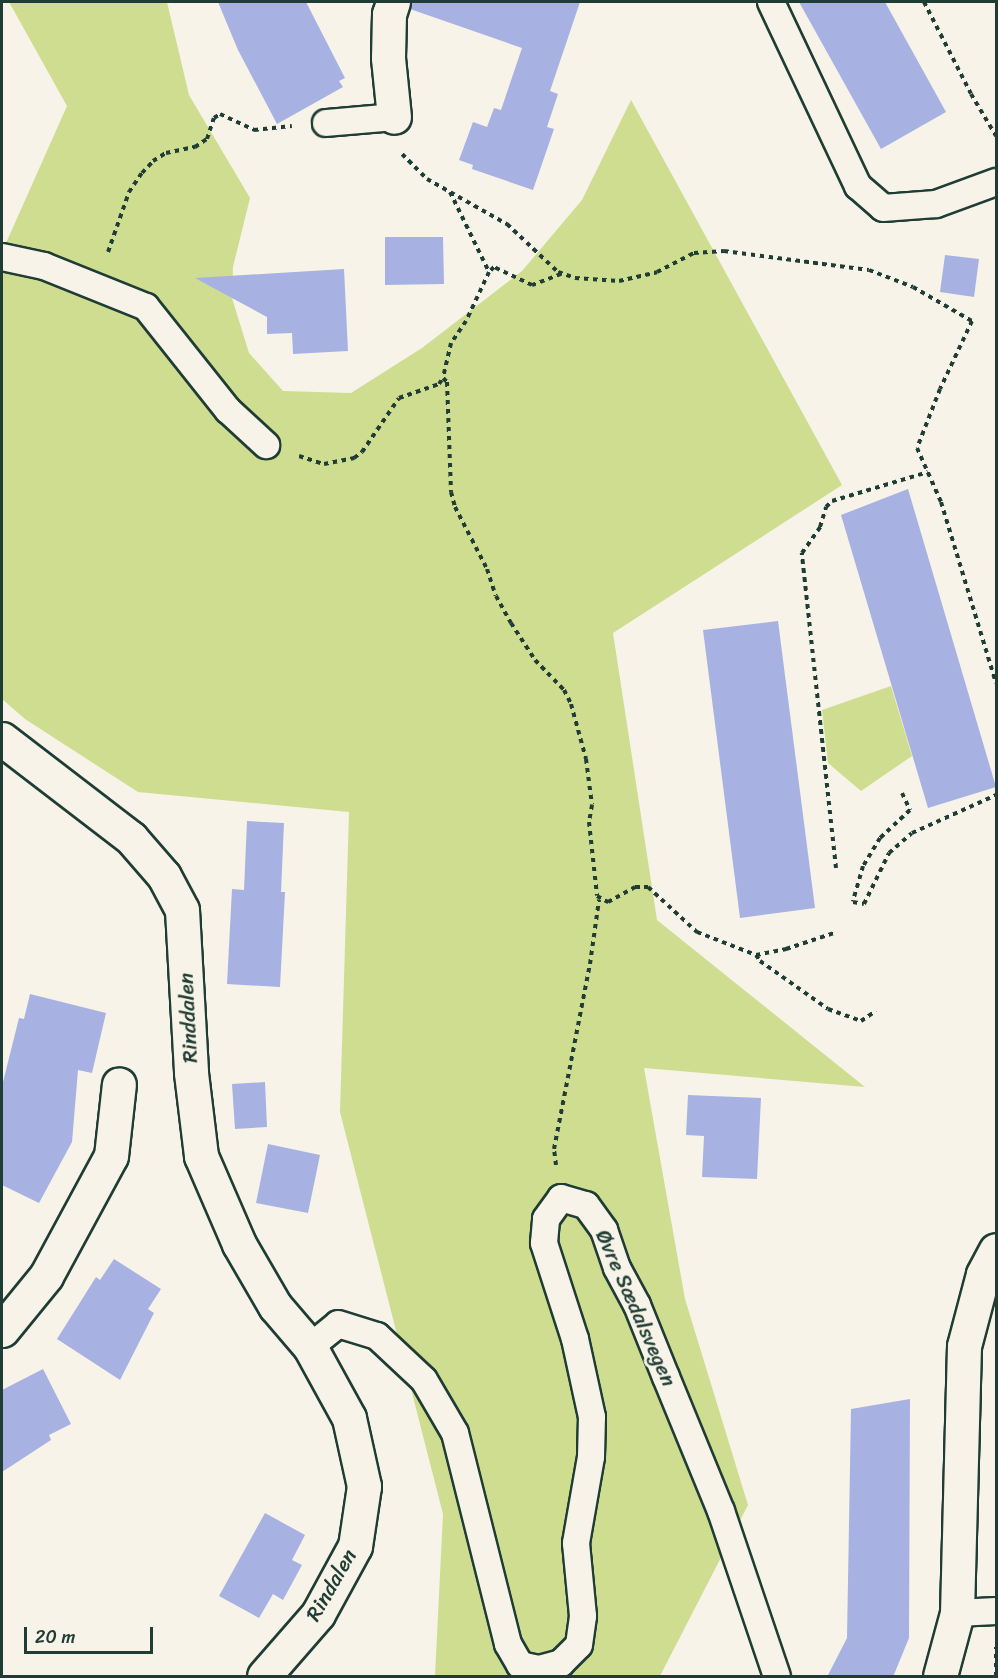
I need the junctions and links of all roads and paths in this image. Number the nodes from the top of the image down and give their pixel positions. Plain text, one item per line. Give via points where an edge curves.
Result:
1 (393, 2) edge
2 (771, 2) edge
3 (924, 2) edge
4 (326, 123) joint
5 (395, 132) junction
6 (996, 136) edge
7 (996, 183) edge
8 (450, 192) junction
9 (2, 257) edge
10 (489, 272) junction
11 (561, 274) junction
12 (95, 287) junction
13 (443, 378) junction
14 (266, 445) joint
15 (928, 472) junction
16 (996, 683) edge
17 (2, 739) edge
18 (902, 793) dead end
19 (996, 795) edge
20 (836, 868) dead end
21 (599, 900) junction
22 (834, 933) dead end
23 (756, 954) junction
24 (876, 1011) dead end
25 (119, 1084) dead end
26 (561, 1198) junction
27 (996, 1250) edge
28 (2, 1330) edge
29 (310, 1347) junction
30 (996, 1611) edge
31 (957, 1613) junction
32 (996, 1643) edge
33 (264, 1677) edge
34 (777, 1677) edge
35 (940, 1677) edge
36 (996, 1677) edge

1 - 5 street via 388,58
2 - 7 lane via 858,186 883,208 936,204
3 - 6 path
4 - 5 lane
4 - 12 path via 254,130 220,114 214,118 207,139 153,161 129,192
5 - 8 path via 427,179
8 - 10 path
8 - 11 path via 507,224
9 - 12 lane via 44,266
10 - 11 path via 494,267 531,285
10 - 13 path via 451,343
11 - 15 path via 619,281 657,272 694,253 724,251 869,270 913,288 972,321 917,448
12 - 14 lane via 146,307 228,410
13 - 14 path via 439,384 399,398 354,458 324,464
13 - 21 path via 447,382 451,492 455,507 511,623 571,704 586,759
15 - 16 path
15 - 20 path via 832,501 825,507 820,527 802,554
17 - 29 street, Rinddalen via 131,838 169,884 182,910 191,1073 201,1156 245,1254 275,1306
18 - 19 path via 910,810 880,838 862,866 853,902 864,904 889,853 912,833
21 - 23 path via 608,902 635,887 648,887 698,932
21 - 26 path via 554,1149
22 - 23 path
23 - 24 path via 760,961 828,1009 861,1021
25 - 28 street via 111,1156 46,1276
26 - 29 lane via 546,1219 544,1243 575,1339 592,1417 591,1457 576,1543 583,1616 579,1645 561,1664 539,1669 520,1665 507,1644 455,1433 424,1380 377,1335 338,1324
26 - 34 lane, Øvre Sædalsvegen via 586,1205 604,1230 721,1511
27 - 31 street via 983,1274 964,1346
29 - 33 street, Rindalen via 349,1418 364,1486 355,1546 318,1614
30 - 31 lane
31 - 35 street
32 - 36 path

